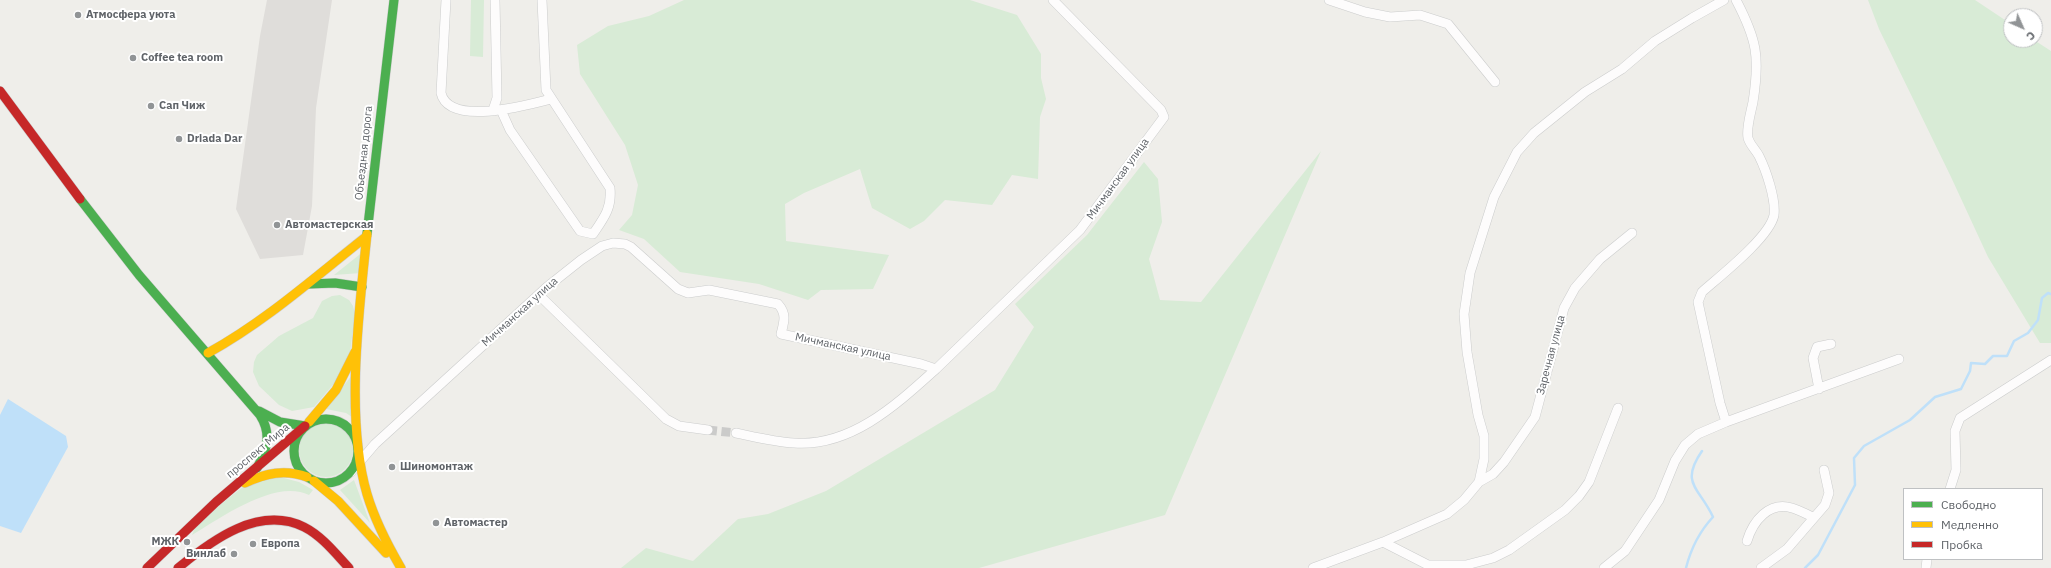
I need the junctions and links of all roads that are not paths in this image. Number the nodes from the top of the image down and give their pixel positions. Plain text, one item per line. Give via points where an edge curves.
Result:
1 (394, 0) edge
2 (446, 0) edge
3 (495, 0) edge
4 (542, 0) edge
5 (1053, 0) edge
6 (1329, 0) edge
7 (1724, 0) edge
8 (1736, 0) edge
9 (1495, 82) dead end
10 (0, 91) edge
11 (551, 99) junction
12 (497, 110) junction
13 (1632, 233) dead end
14 (367, 236) junction
15 (309, 284) junction
16 (362, 287) junction
17 (538, 295) junction
18 (358, 333) junction
19 (1831, 344) dead end
20 (208, 353) junction
21 (1899, 359) dead end
22 (2051, 360) edge
23 (936, 369) junction
24 (1819, 389) junction
25 (1618, 408) dead end
26 (256, 410) junction
27 (1726, 422) junction
28 (305, 426) junction
29 (708, 430) tunnel mouth
30 (736, 433) tunnel mouth
31 (358, 446) junction
32 (360, 461) junction
33 (257, 468) junction
34 (1824, 470) dead end
35 (351, 472) junction
36 (307, 477) junction
37 (1479, 482) junction
38 (1950, 488) edge
39 (216, 502) junction
40 (1813, 517) junction
41 (1747, 541) dead end
42 (1383, 542) junction
43 (147, 568) edge
44 (178, 568) edge
45 (349, 568) edge
46 (400, 568) edge
47 (1313, 568) edge
48 (1604, 568) edge
49 (1761, 568) edge

1 - 14 main road, Объездная дорога
2 - 12 street via 442,96 455,108 463,111
3 - 12 street
4 - 11 street via 546,90
5 - 23 street, Мичманская улица via 1161,110 1164,117 1080,230
6 - 9 street via 1365,12 1390,17 1420,15 1448,24
7 - 37 street via 1655,42 1622,69 1585,92 1539,128 1517,152 1494,197 1470,273 1465,307 1467,352 1484,436 1484,459
8 - 27 street via 1747,21 1757,56 1758,74 1748,135 1759,156 1773,195 1774,215 1765,233 1699,297 1698,302
10 - 20 main road via 160,300
11 - 12 street
11 - 12 street via 610,188 611,201 604,219 593,234 580,231
13 - 37 street, Заречная улица via 1600,259 1575,288 1564,308 1535,417 1504,462 1493,474
14 - 15 main road
14 - 16 main road, Объездная дорога
15 - 16 main road via 335,283
15 - 20 main road via 242,334
16 - 18 main road, Объездная дорога
17 - 23 street, Мичманская улица via 602,246 613,243 625,244 678,288 688,293 709,290 778,304 785,316 781,334
17 - 29 street via 666,419 679,426
17 - 32 street, Мичманская улица via 375,444
18 - 28 main road, проспект Мира via 354,354 345,373 325,405
18 - 31 main road via 355,414
19 - 24 street via 1817,347 1813,358
20 - 26 main road
21 - 24 street
22 - 38 street via 1960,418 1955,431 1956,470
23 - 30 street via 897,404 873,420 832,439 794,443
24 - 27 street
25 - 42 street via 1589,482 1579,496 1565,510 1510,550 1493,558 1466,565 1428,565
26 - 28 main road via 280,422
26 - 33 main road via 265,424 268,435 268,445
27 - 48 street via 1698,434 1685,446 1675,462 1659,500 1625,550
28 - 31 main road via 324,418 338,420 349,427
28 - 33 main road, проспект Мира
28 - 36 main road via 295,441 294,454 298,466
31 - 32 main road
31 - 35 main road via 357,458
32 - 35 street, Мичманская улица
32 - 46 main road via 366,494 375,519
33 - 39 main road, проспект Мира
34 - 40 street via 1829,493 1825,505
35 - 36 main road via 331,483
36 - 39 main road via 286,471 265,474 241,485
36 - 46 main road via 338,501
37 - 42 street via 1464,500 1447,514
39 - 43 main road, проспект Мира
40 - 41 street via 1791,508 1773,508 1760,516 1751,528
40 - 49 street via 1807,528 1787,549
42 - 47 street
44 - 45 main road via 230,533 265,520 295,523 305,527

